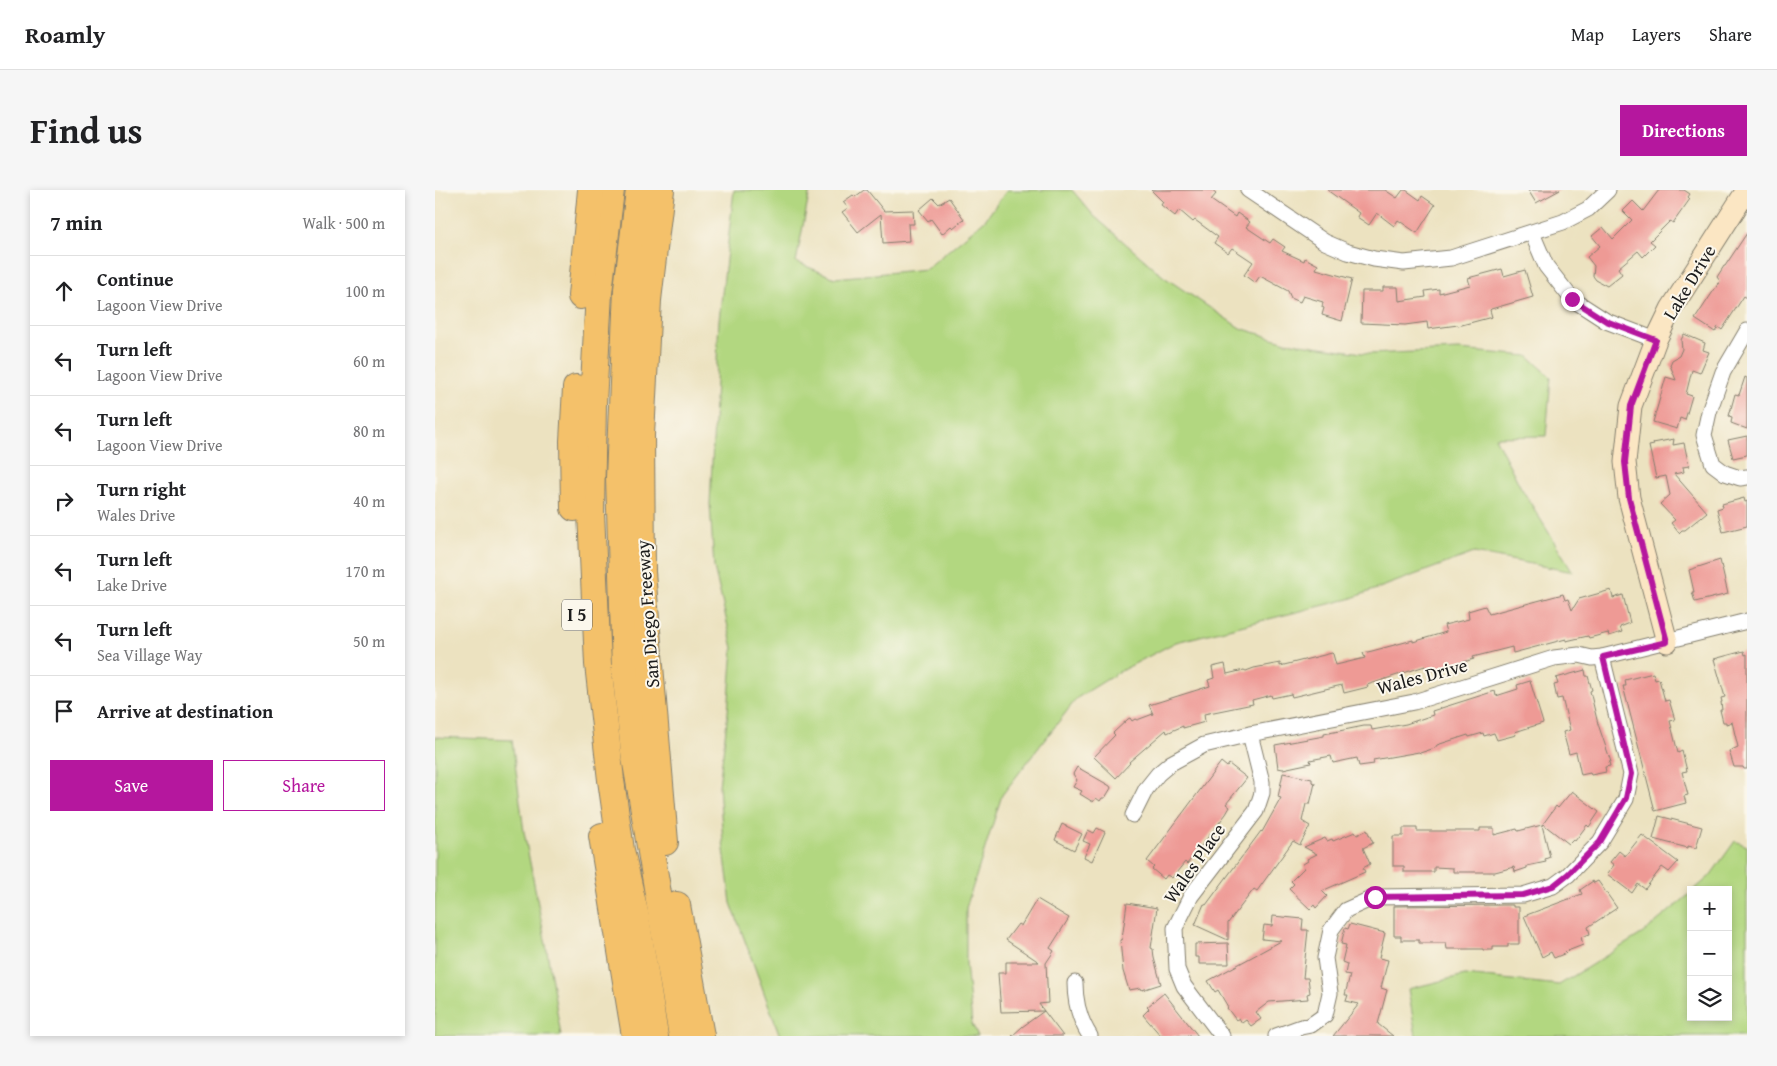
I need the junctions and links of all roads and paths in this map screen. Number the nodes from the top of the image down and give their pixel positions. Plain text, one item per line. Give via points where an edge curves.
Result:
1 (591, 190) edge
2 (611, 190) edge
3 (639, 190) edge
4 (661, 190) edge
5 (1248, 190) edge
6 (1608, 190) edge
7 (1747, 190) edge
8 (1532, 233) junction
9 (1747, 331) edge
10 (1656, 340) junction
11 (1747, 477) edge
12 (1747, 621) edge
13 (1667, 642) junction
14 (1603, 657) junction
15 (1250, 734) junction
16 (1133, 815) dead end
17 (1075, 983) dead end
18 (635, 1036) edge
19 (655, 1036) edge
20 (682, 1036) edge
21 (701, 1036) edge
22 (1090, 1036) edge
23 (1222, 1036) edge
24 (1276, 1036) edge

1 - 18 highway, I 5 via 573,442 578,622 605,858
2 - 19 highway via 599,293 593,403 591,514 598,664 621,850 636,917
3 - 20 highway via 627,289 619,467 625,670 634,751
4 - 21 highway, San Diego Freeway via 647,309 641,435 642,572 664,836
5 - 8 street via 1325,242 1374,259 1404,263 1451,258
6 - 8 street via 1588,208 1563,222
7 - 10 street, Lake Drive via 1671,309
8 - 10 street via 1546,266 1572,299 1606,321
9 - 11 street via 1723,372 1704,435 1713,464 1725,473
10 - 13 street, Lake Drive via 1631,406 1625,462 1629,498
12 - 13 street, Wales Drive
13 - 14 street, Wales Drive
14 - 15 street, Wales Drive via 1554,658 1414,702
14 - 24 street via 1631,774 1626,798 1600,842 1553,886 1523,895 1375,897 1346,910 1331,930 1325,958 1330,994 1325,1015 1311,1025
15 - 16 street, Wales Drive via 1204,746 1171,763 1146,789
15 - 23 street, Wales Place via 1262,782 1256,811 1191,896 1175,928 1177,969 1184,986
17 - 22 street via 1078,1014

